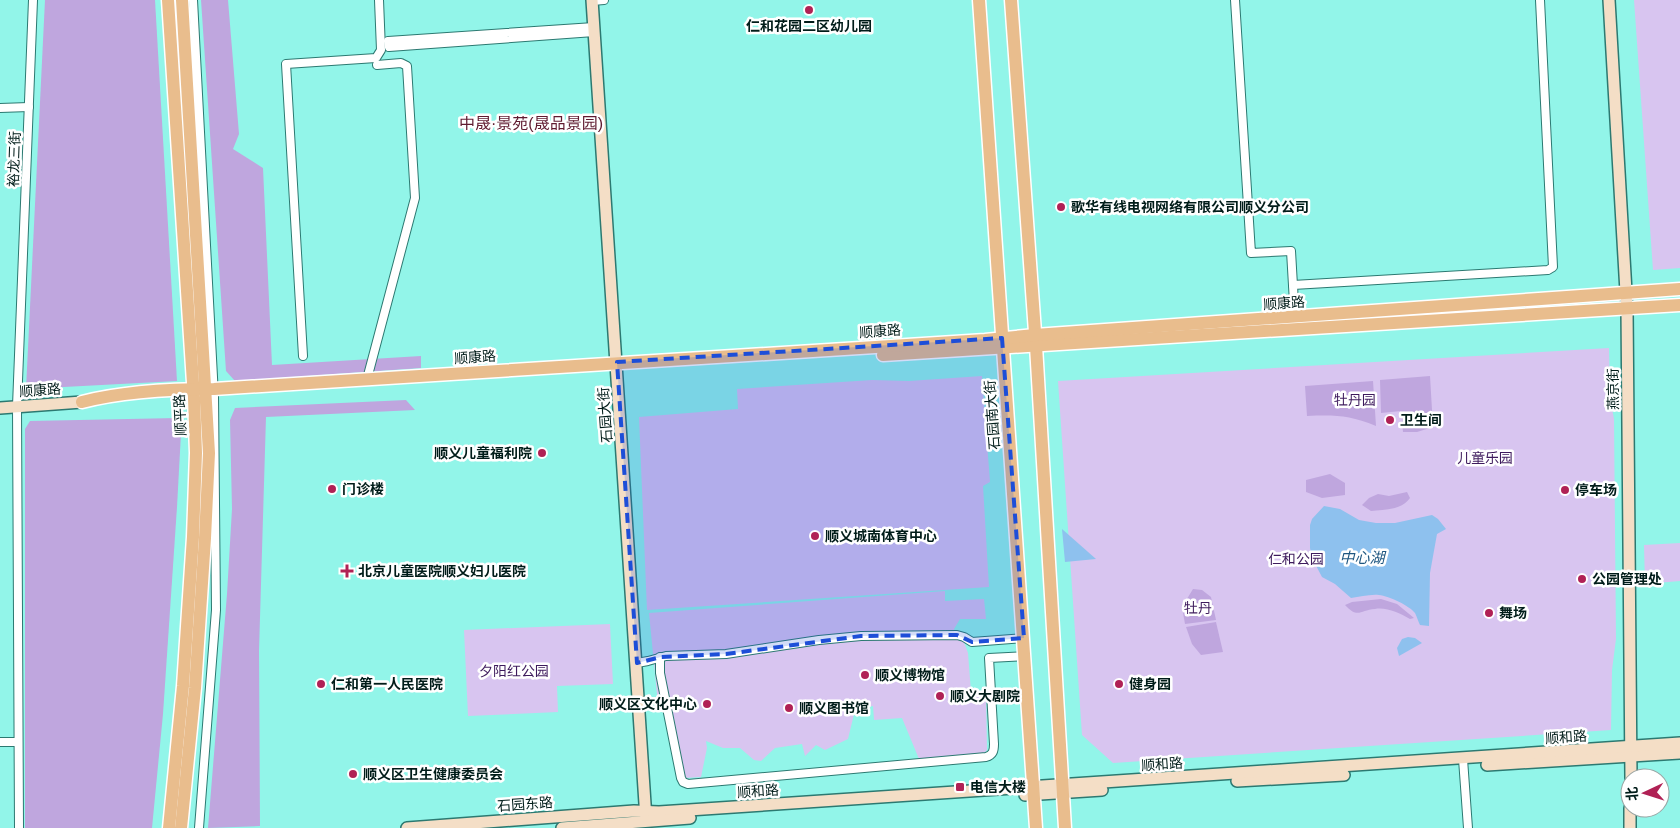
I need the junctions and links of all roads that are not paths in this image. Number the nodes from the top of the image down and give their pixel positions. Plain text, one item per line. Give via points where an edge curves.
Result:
1 (33, 0) edge
2 (168, 0) edge
3 (182, 0) edge
4 (193, 0) edge
5 (379, 0) edge
6 (592, 0) edge
7 (604, 0) edge
8 (979, 0) edge
9 (1010, 0) edge
10 (1235, 0) edge
11 (1540, 0) edge
12 (1609, 0) edge
13 (594, 29) junction
14 (388, 44) dead end
15 (377, 64) dead end
16 (29, 107) junction
17 (0, 108) edge
18 (1293, 285) junction
19 (1680, 289) edge
20 (1626, 293) junction
21 (1680, 305) edge
22 (1627, 309) junction
23 (1295, 323) junction
24 (1036, 340) junction
25 (1002, 342) junction
26 (303, 356) dead end
27 (617, 366) junction
28 (367, 379) junction
29 (205, 393) junction
30 (82, 402) joint
31 (17, 406) junction
32 (0, 408) edge
33 (1024, 638) junction
34 (988, 640) junction
35 (1025, 656) junction
36 (660, 657) junction
37 (989, 658) junction
38 (637, 664) junction
39 (660, 673) junction
40 (0, 742) edge
41 (18, 742) junction
42 (1680, 743) edge
43 (1631, 752) junction
44 (1680, 753) edge
45 (1463, 763) junction
46 (1631, 768) edge
47 (1063, 789) junction
48 (1034, 791) junction
49 (646, 820) edge
50 (19, 828) edge
51 (169, 828) edge
52 (181, 828) edge
53 (199, 828) edge
54 (407, 828) edge
55 (562, 828) edge
56 (1036, 828) edge
57 (1065, 828) edge
58 (1468, 828) edge

1 - 16 street, 裕龙三街
2 - 29 main road, 顺平路
3 - 29 main road, 顺平路
4 - 29 street
5 - 26 street via 382,50 376,58 286,64
6 - 7 street
6 - 13 main road, 石园大街
8 - 25 main road, 石园南大街
9 - 24 main road
10 - 18 street via 1251,254 1291,251
11 - 18 street via 1553,267 1548,270
12 - 20 main road, 燕京街
13 - 14 street
13 - 27 main road, 石园大街
15 - 28 street via 407,66 415,198
16 - 17 street
16 - 31 street, 裕龙三街
18 - 23 street
19 - 20 main road, 顺康路
20 - 22 main road, 燕京街
20 - 23 main road, 顺康路
21 - 22 main road, 顺康路
22 - 23 main road, 顺康路
22 - 43 main road, 燕京街
23 - 24 main road, 顺康路
24 - 25 main road, 顺康路
24 - 47 main road
25 - 27 main road, 顺康路
25 - 33 main road, 石园南大街
27 - 28 main road, 顺康路
27 - 29 main road, 顺康路
27 - 38 main road, 石园大街
28 - 29 main road, 顺康路
29 - 30 main road, 顺康路 via 107,403
29 - 51 main road, 顺平路 via 196,453 193,537
29 - 52 main road, 顺平路 via 209,452 205,538
29 - 53 street via 216,610
30 - 31 main road, 顺康路
31 - 32 main road, 顺康路
31 - 41 street, 裕龙三街
33 - 34 street
33 - 35 main road, 石园南大街
34 - 36 street via 972,642 957,635 861,636 726,654
34 - 37 street
35 - 37 street
35 - 48 main road, 石园南大街
36 - 38 street
36 - 39 street
37 - 39 street via 994,744 991,756 688,784 681,778
38 - 39 street via 654,666
38 - 49 main road, 石园大街
40 - 41 street
41 - 50 street, 裕龙三街
42 - 43 main road, 顺和路
43 - 44 main road, 顺和路
43 - 45 main road, 顺和路
43 - 46 main road, 燕京街
45 - 47 main road, 顺和路
45 - 58 street
47 - 48 main road, 顺和路
47 - 57 main road
48 - 49 main road, 顺和路
48 - 56 main road, 石园南大街
49 - 54 main road, 石园东路 via 634,811
49 - 55 main road, 石园东路

